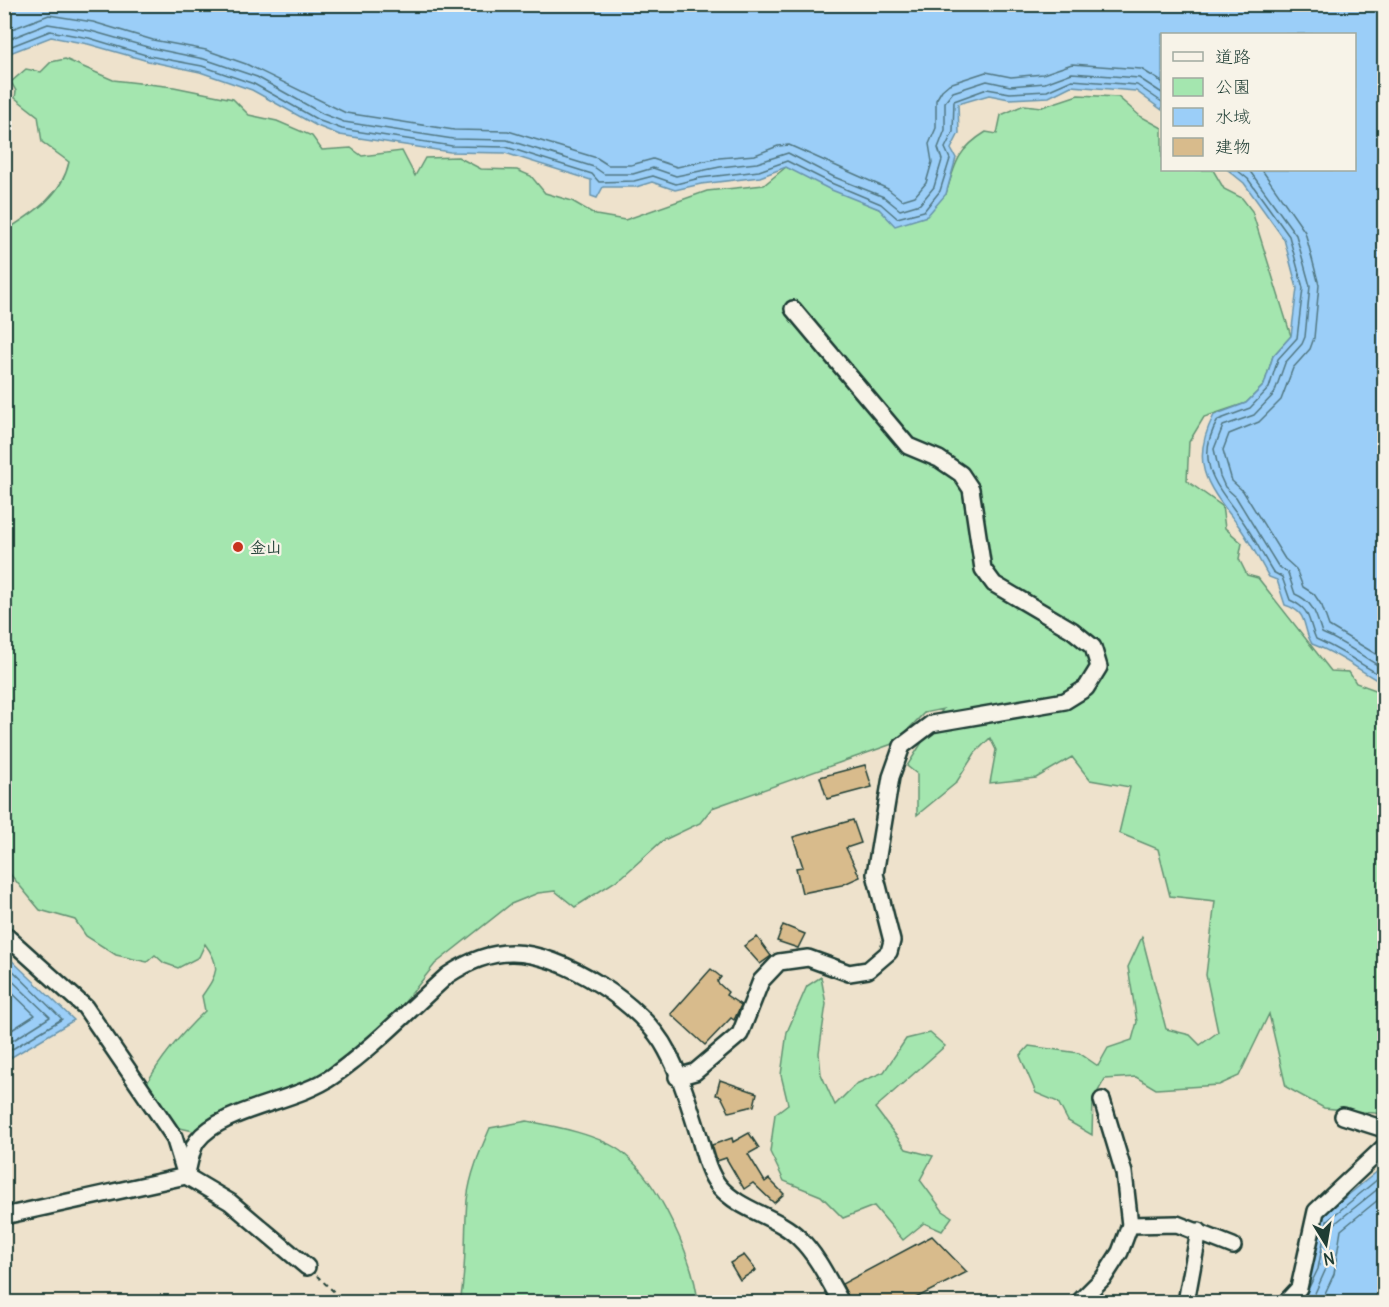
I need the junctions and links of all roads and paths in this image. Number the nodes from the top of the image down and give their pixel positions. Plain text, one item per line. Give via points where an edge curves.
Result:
1 (793, 309) dead end
2 (4, 934) edge
3 (677, 1077) junction
4 (1102, 1100) dead end
5 (1343, 1116) dead end
6 (1384, 1129) edge
7 (1384, 1146) edge
8 (186, 1176) junction
9 (4, 1216) edge
10 (1130, 1225) junction
11 (1199, 1231) junction
12 (1233, 1246) dead end
13 (307, 1267) joint
14 (345, 1302) edge
15 (841, 1302) edge
16 (1082, 1302) edge
17 (1186, 1302) edge
18 (1286, 1302) edge

1 - 3 street via 908,446 939,459 961,474 972,489 983,568 994,584 1072,630 1094,648 1099,667 1086,688 1065,701 931,724 902,746 891,777 875,874 892,941 889,952 868,970 849,973 808,958 779,962 761,981 740,1034 695,1072
2 - 8 street via 85,1007 174,1137
3 - 8 street via 668,1051 655,1031 613,994 554,960 509,952 480,958 448,975 333,1076 301,1094 219,1124 196,1142
3 - 15 street via 719,1185 734,1200 799,1237
4 - 10 street via 1124,1173
5 - 6 street
7 - 18 street via 1316,1211 1299,1288
8 - 9 street
8 - 13 street via 230,1202
10 - 11 street via 1177,1224
10 - 16 street via 1120,1252
11 - 12 street
11 - 17 street
13 - 14 path

